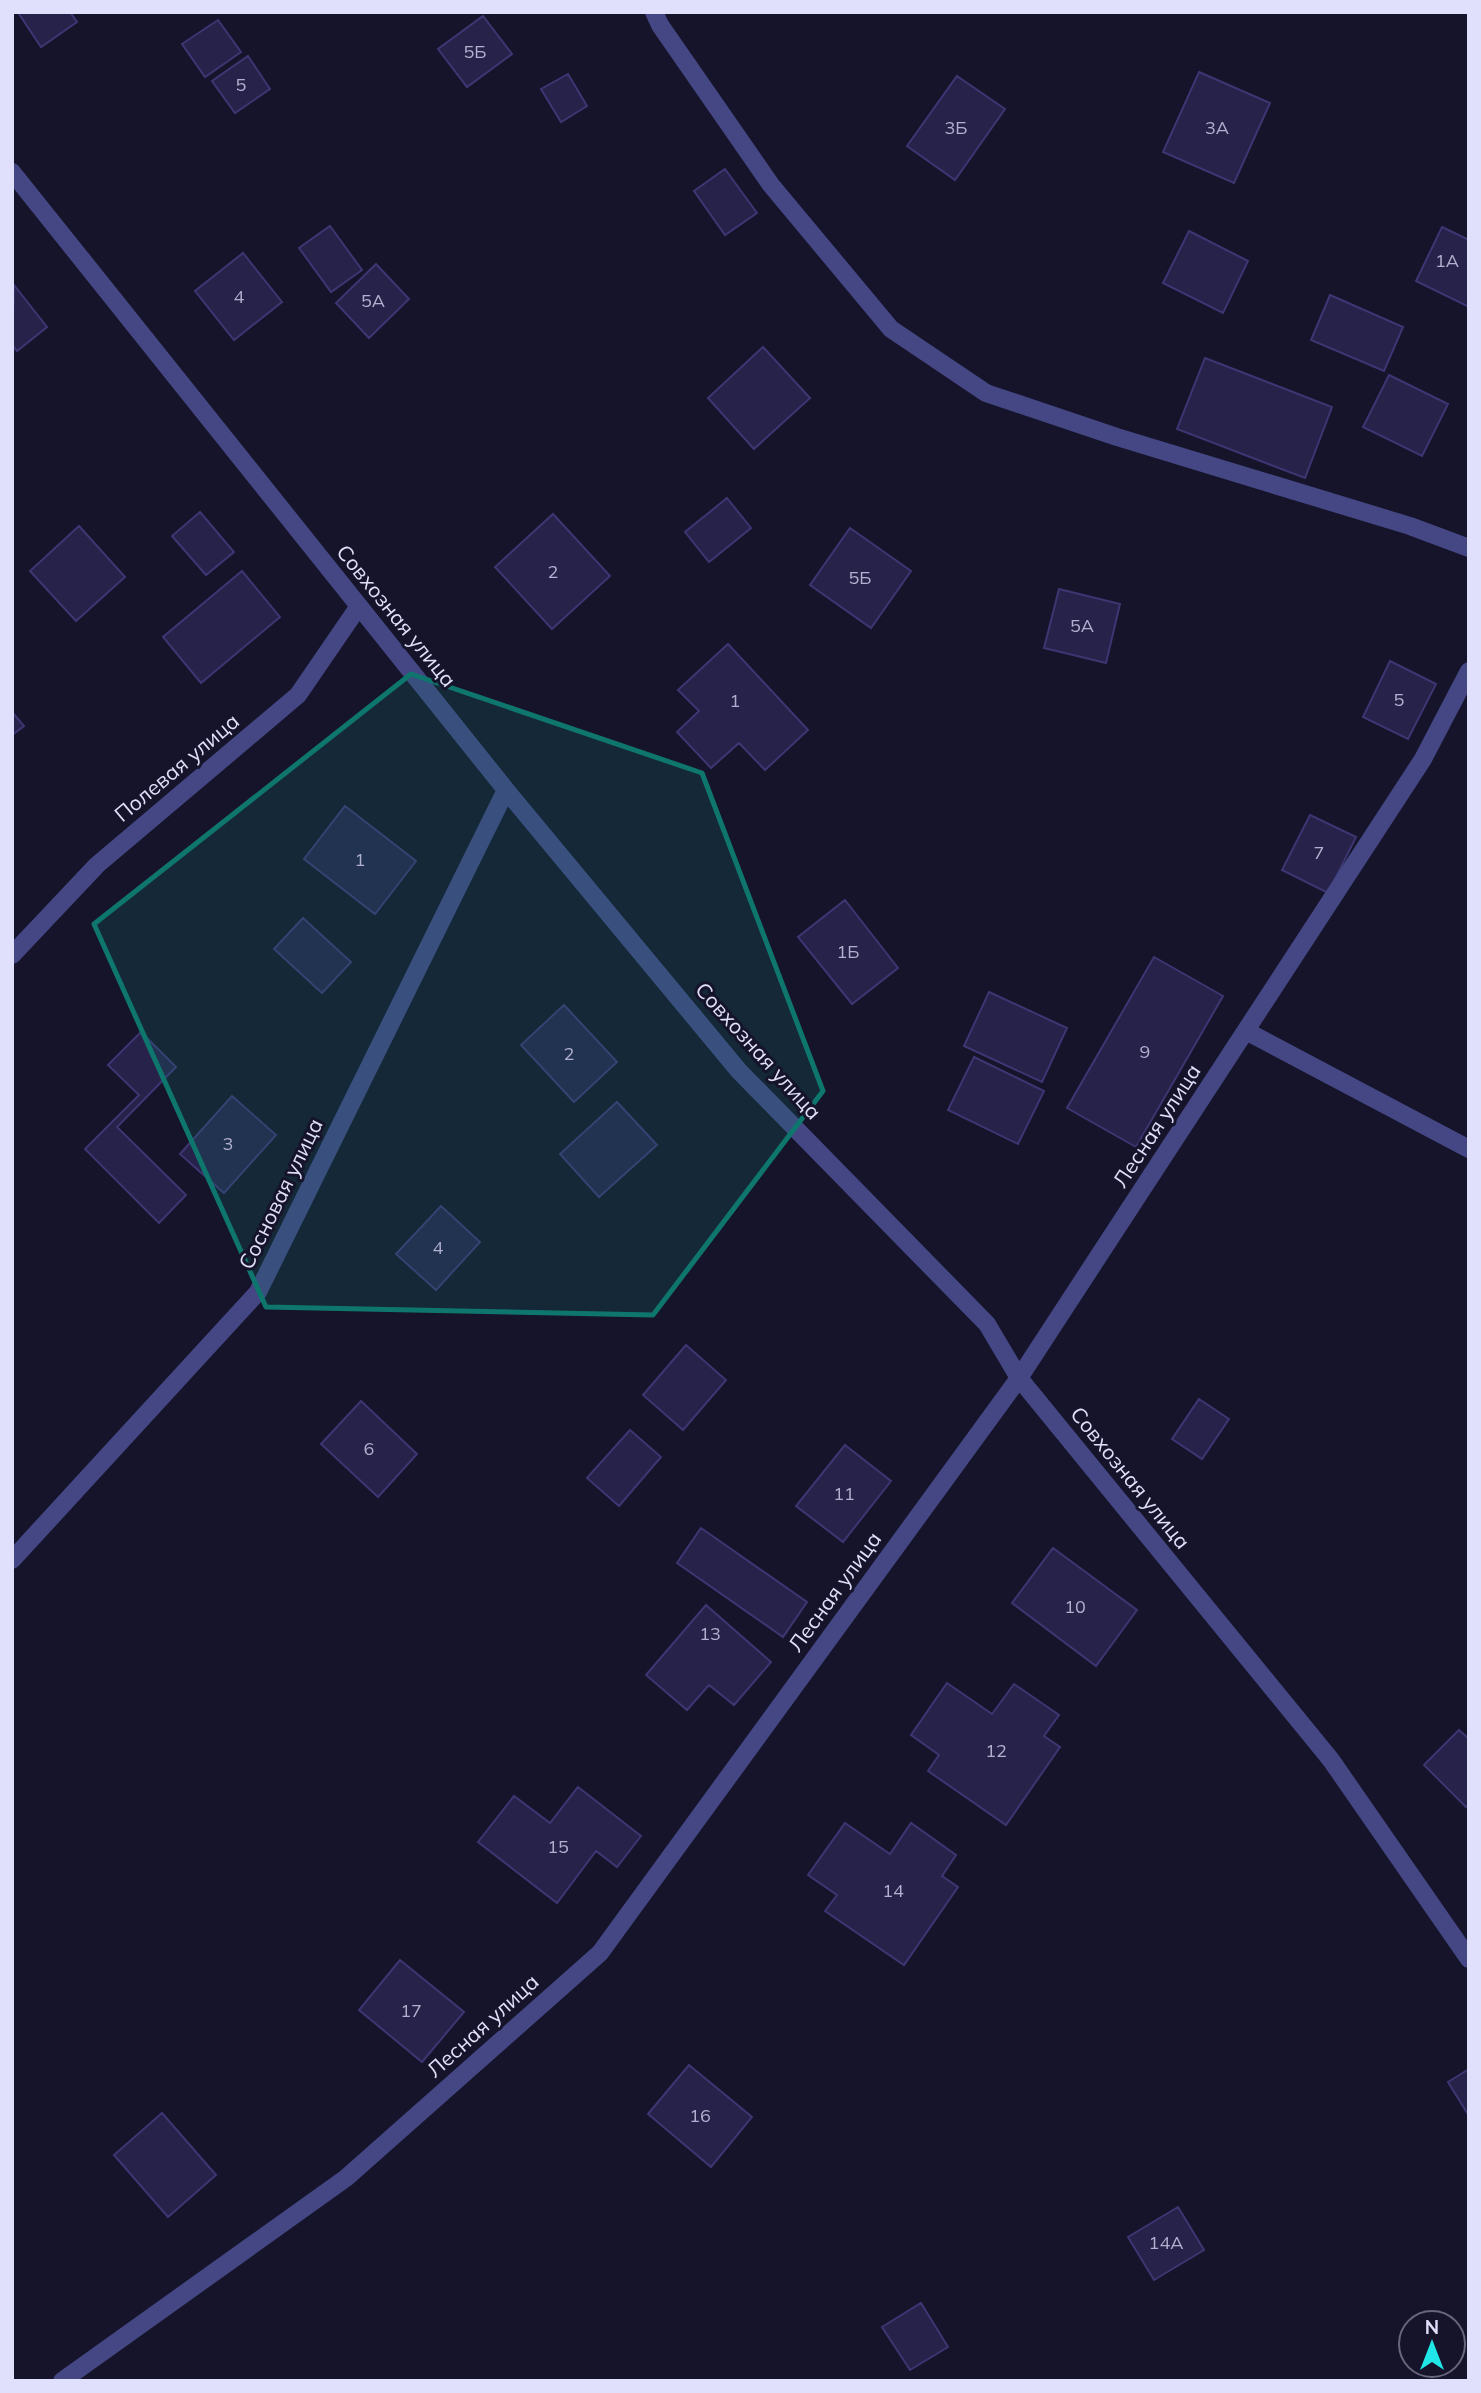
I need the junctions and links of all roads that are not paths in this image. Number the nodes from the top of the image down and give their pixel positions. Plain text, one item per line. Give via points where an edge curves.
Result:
1 (654, 12) edge
2 (12, 172) edge
3 (1469, 548) edge
4 (359, 606) junction
5 (1469, 671) edge
6 (506, 790) junction
7 (12, 955) edge
8 (1246, 1031) junction
9 (1469, 1149) edge
10 (1020, 1378) junction
11 (12, 1560) edge
12 (1469, 1959) edge
13 (62, 2381) edge

1 - 3 street via 771,185 891,329 986,394
2 - 4 street, Совхозная улица
4 - 6 street, Совхозная улица
4 - 7 street, Полевая улица via 298,695 97,864
5 - 8 street, Лесная улица via 1423,759
6 - 10 street, Совхозная улица via 739,1071 987,1324
6 - 11 street, Сосновая улица via 258,1292
8 - 9 street
8 - 10 street, Лесная улица
10 - 12 street, Совхозная улица via 1331,1760
10 - 13 street, Лесная улица via 600,1952 346,2178

